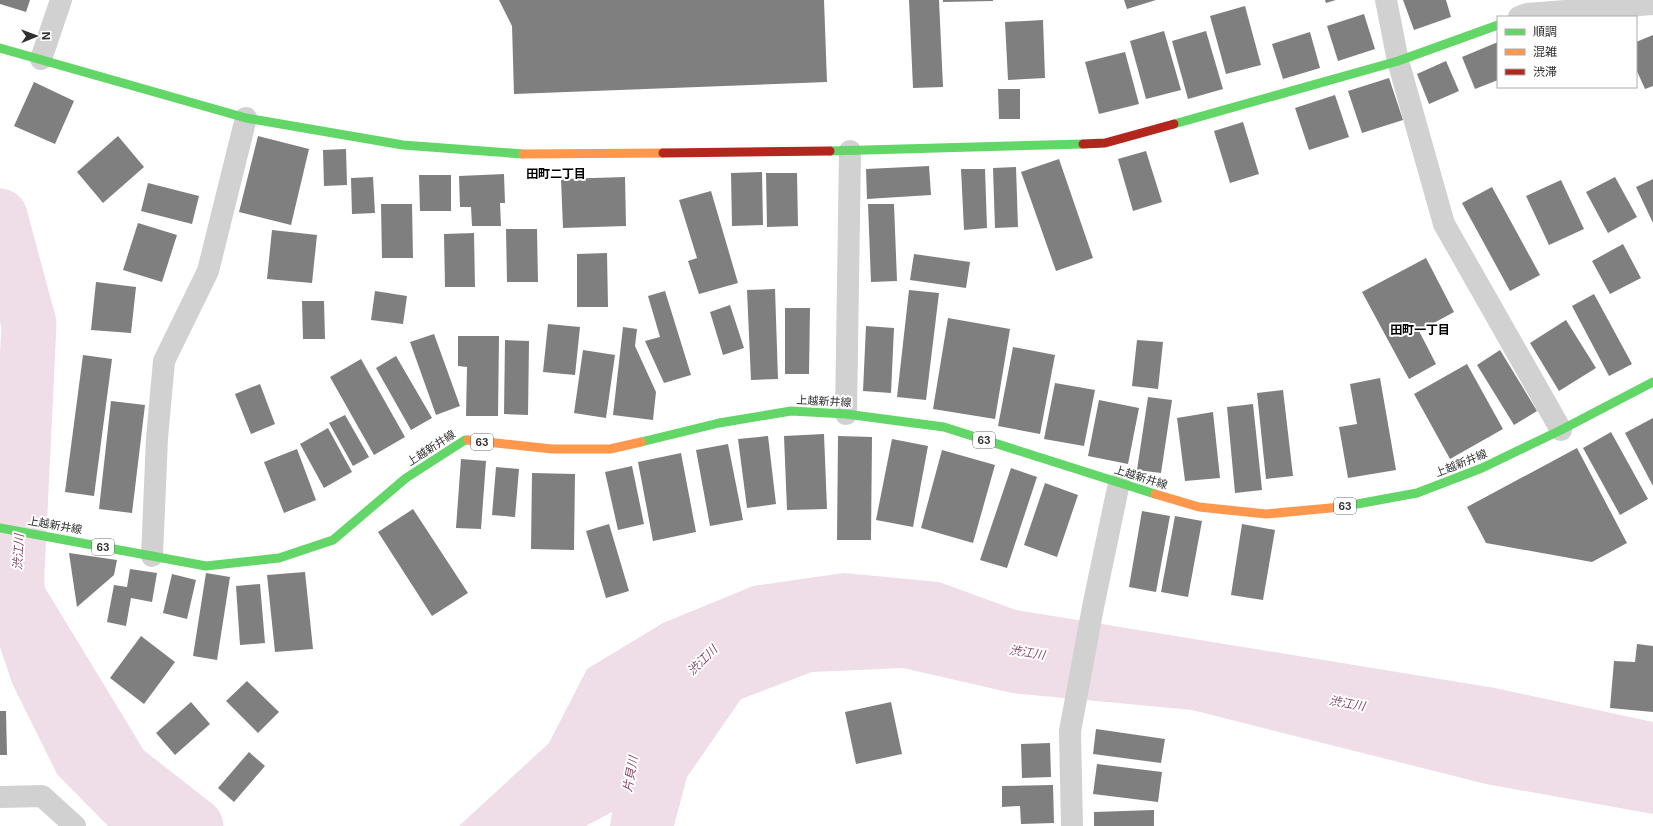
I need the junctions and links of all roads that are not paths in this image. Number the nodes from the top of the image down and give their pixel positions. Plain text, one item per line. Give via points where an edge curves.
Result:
1 (61, 0) edge
2 (1386, 0) edge
3 (1653, 4) edge
4 (1522, 16) edge
5 (1497, 25) edge
6 (0, 48) edge
7 (41, 59) junction
8 (1398, 61) junction
9 (246, 118) junction
10 (850, 151) junction
11 (1653, 382) edge
12 (846, 414) junction
13 (1561, 430) junction
14 (1119, 483) junction
15 (0, 528) edge
16 (152, 556) junction
17 (0, 797) edge
18 (75, 826) edge
19 (1072, 826) edge

1 - 7 street
2 - 8 street
3 - 4 street
5 - 8 main road
6 - 7 main road
7 - 9 main road
8 - 10 main road via 1105,143
8 - 13 street via 1444,224
9 - 10 main road via 403,145 531,155
9 - 16 street via 208,271 164,361 157,438
10 - 12 street
11 - 13 main road, 上越新井線 / 63
12 - 14 main road, 上越新井線 / 63 via 944,427
12 - 16 main road, 上越新井線 / 63 via 791,411 719,424 610,449 552,449 465,440 406,478 333,540 279,558 206,566
13 - 14 main road, 上越新井線 / 63 via 1482,468 1417,493 1344,507 1266,514 1244,512 1199,507
14 - 19 street via 1070,731
15 - 16 main road, 上越新井線 / 63
17 - 18 street via 42,796

